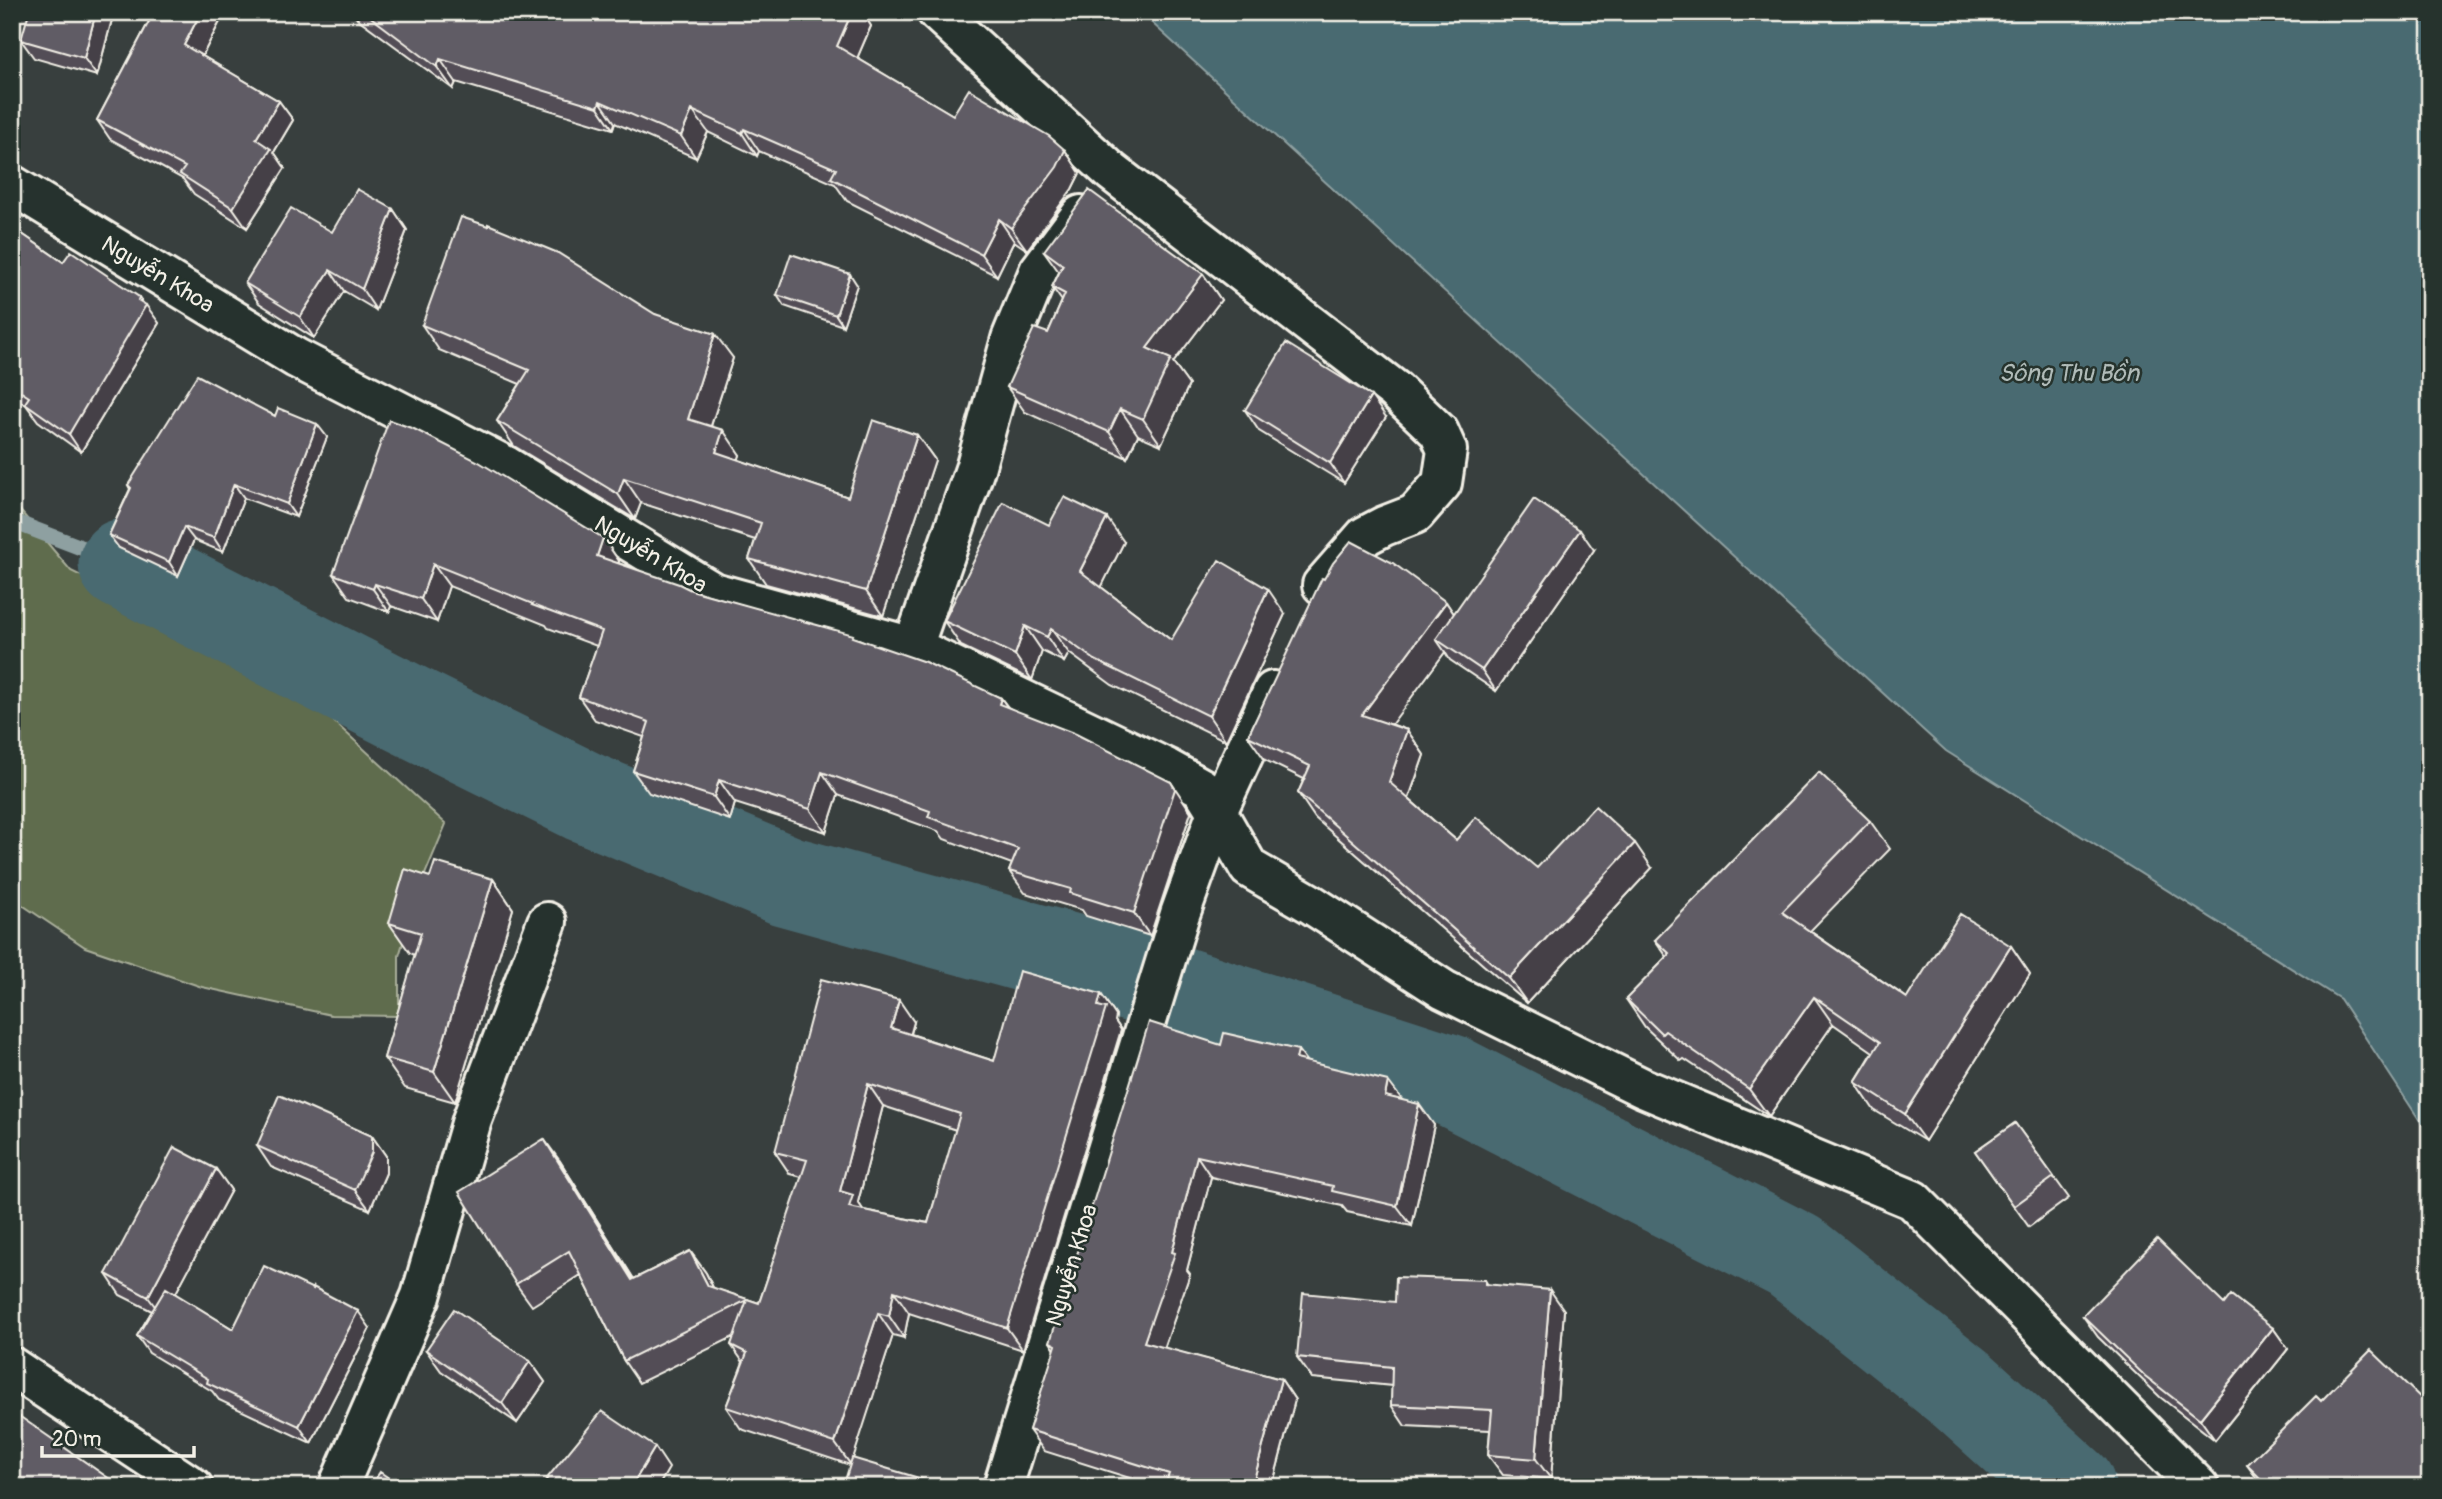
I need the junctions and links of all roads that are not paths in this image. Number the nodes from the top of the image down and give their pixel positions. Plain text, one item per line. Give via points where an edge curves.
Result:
1 (937, 12) edge
2 (1112, 172) junction
3 (12, 185) edge
4 (1305, 622) edge
5 (912, 647) junction
6 (1287, 660) edge
7 (1217, 812) junction
8 (547, 922) dead end
9 (12, 1367) edge
10 (193, 1487) edge
11 (338, 1487) edge
12 (1003, 1487) edge
13 (2199, 1487) edge

1 - 2 street
2 - 4 street via 1395,390 1439,432 1447,450 1442,483 1415,513 1365,536 1323,585
2 - 5 street via 1039,271 1011,339 975,469
3 - 5 street, Nguyễn Khoa via 296,358 506,466 713,592
5 - 7 street, Nguyễn Khoa via 1166,768 1202,788
6 - 7 street
7 - 12 street, Nguyễn Khoa via 1180,914
7 - 13 street, Nguyễn Khoa via 1248,868 1444,990 1643,1088 1913,1200
8 - 11 street via 472,1120 421,1296
9 - 10 street

